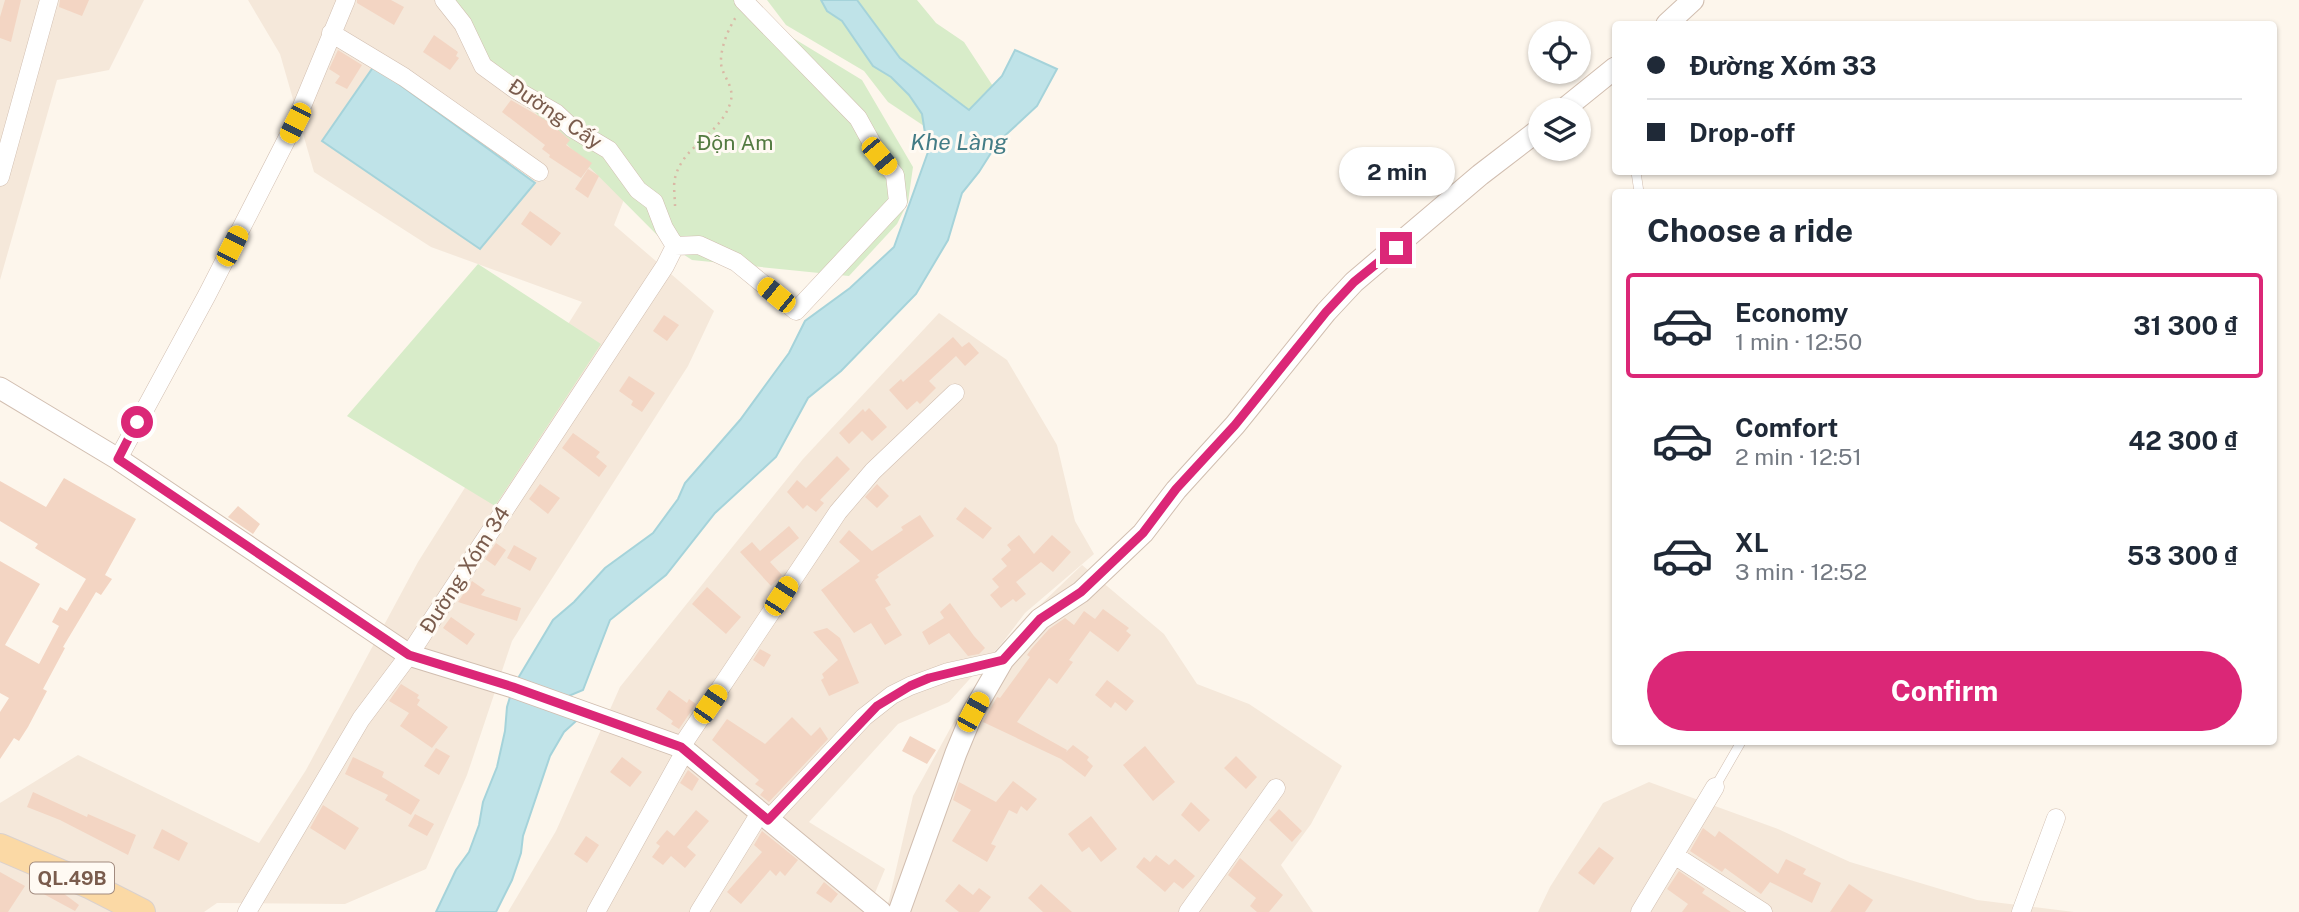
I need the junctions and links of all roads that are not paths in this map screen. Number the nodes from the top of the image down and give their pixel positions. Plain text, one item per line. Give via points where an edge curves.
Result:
1 (49, 0) edge
2 (346, 0) edge
3 (444, 0) edge
4 (1693, 0) edge
5 (745, 1) edge
6 (1670, 21) edge
7 (331, 33) junction
8 (1612, 76) edge
9 (1580, 98) edge
10 (1528, 138) edge
11 (539, 172) dead end
12 (0, 177) edge
13 (675, 246) junction
14 (0, 388) edge
15 (956, 393) dead end
16 (118, 459) junction
17 (409, 655) junction
18 (1003, 660) junction
19 (1739, 745) edge
20 (683, 749) junction
21 (1714, 787) joint
22 (1276, 788) dead end
23 (764, 816) junction
24 (2056, 818) dead end
25 (0, 847) edge
26 (1674, 855) junction
27 (142, 912) edge
28 (247, 912) edge
29 (596, 912) edge
30 (699, 912) edge
31 (881, 912) edge
32 (899, 912) edge
33 (1188, 912) edge
34 (1640, 912) edge
35 (1763, 912) edge
36 (2021, 912) edge

1 - 12 street
2 - 7 street
3 - 13 street, Đường Cấy via 463,24 483,66 609,150 638,190 654,202
4 - 6 street
5 - 13 street via 858,118 895,175 898,202 796,311 736,262 699,245
7 - 11 street via 404,77
7 - 16 street via 295,123
8 - 9 street
10 - 18 street via 1354,282 1143,533 1081,592 1040,619
13 - 17 street, Đường Xóm 34
14 - 16 street
15 - 20 street via 873,471 838,512
16 - 17 street
17 - 20 street via 586,712
17 - 28 street, Đường Xóm 34 via 361,719
18 - 23 street via 938,675 892,695
18 - 32 street via 969,722
19 - 21 lane
20 - 23 street
20 - 29 street
21 - 26 street
22 - 33 street
23 - 30 street
23 - 31 street
24 - 36 street
25 - 27 main road, QL.49B
26 - 34 street
26 - 35 street

